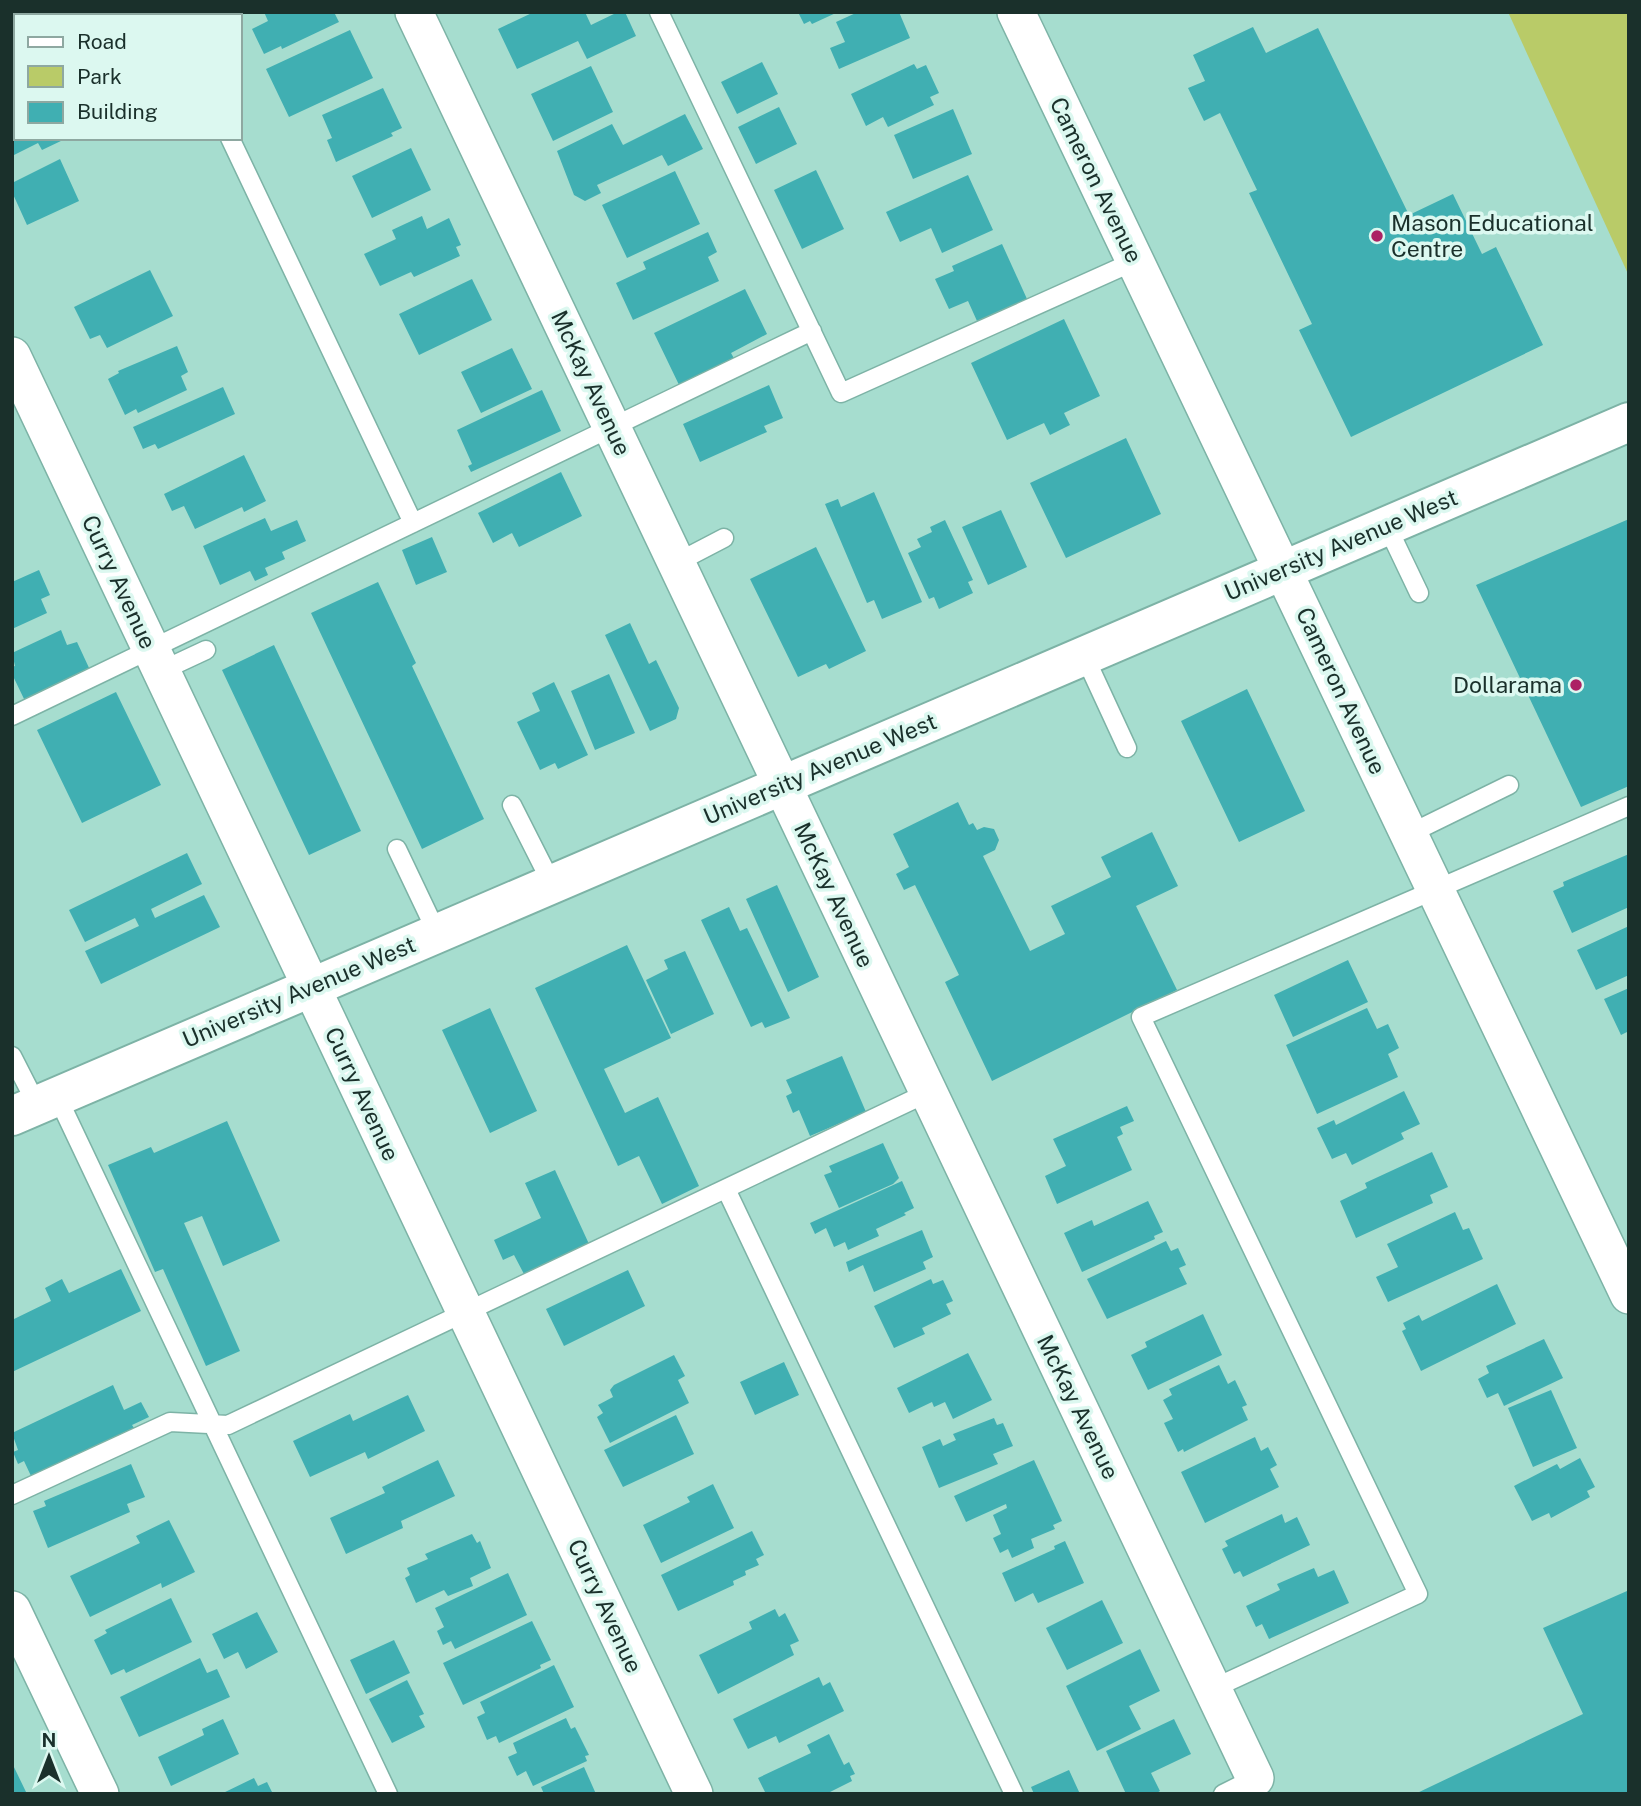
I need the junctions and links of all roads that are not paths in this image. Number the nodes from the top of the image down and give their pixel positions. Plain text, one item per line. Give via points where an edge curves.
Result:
1 (414, 12) edge
2 (659, 12) edge
3 (1016, 12) edge
4 (230, 140) edge
5 (1135, 261) junction
6 (812, 331) junction
7 (12, 356) edge
8 (1629, 422) edge
9 (612, 428) junction
10 (413, 523) junction
11 (1387, 526) junction
12 (724, 538) dead end
13 (676, 563) junction
14 (1283, 570) junction
15 (1419, 593) dead end
16 (206, 650) dead end
17 (1084, 656) junction
18 (156, 660) junction
19 (12, 716) edge
20 (1126, 748) dead end
21 (782, 785) junction
22 (1508, 785) dead end
23 (512, 805) dead end
24 (1629, 806) edge
25 (1409, 834) junction
26 (397, 849) dead end
27 (552, 884) junction
28 (1435, 889) junction
29 (438, 933) junction
30 (312, 987) junction
31 (12, 1056) edge
32 (927, 1093) junction
33 (35, 1106) edge
34 (726, 1189) junction
35 (1629, 1295) edge
36 (466, 1312) junction
37 (214, 1425) junction
38 (12, 1495) edge
39 (12, 1610) edge
40 (1212, 1689) junction
41 (1239, 1786) edge
42 (100, 1794) edge
43 (388, 1794) edge
44 (694, 1794) edge
45 (1014, 1794) edge

1 - 9 street, McKay Avenue
2 - 6 lane
3 - 5 street, Cameron Avenue
4 - 10 lane
5 - 6 lane via 841,393
5 - 14 street, Cameron Avenue
6 - 9 lane
7 - 18 street, Curry Avenue
8 - 11 main road, University Avenue West
9 - 10 lane
9 - 13 street, McKay Avenue
10 - 18 lane
11 - 14 main road, University Avenue West
11 - 15 lane
12 - 13 lane
13 - 21 street, McKay Avenue
14 - 17 main road, University Avenue West
14 - 25 street, Cameron Avenue
16 - 18 lane
17 - 20 lane
17 - 21 main road, University Avenue West
18 - 19 lane
18 - 30 street, Curry Avenue
21 - 27 main road, University Avenue West
21 - 32 street, McKay Avenue
22 - 25 lane
23 - 27 lane
24 - 28 lane
25 - 28 street, Cameron Avenue
26 - 29 lane
27 - 29 main road, University Avenue West
28 - 35 street, Cameron Avenue
28 - 40 lane via 1142,1017 1418,1594
29 - 30 main road, University Avenue West
30 - 33 main road, University Avenue West
30 - 36 street, Curry Avenue
31 - 33 lane
32 - 34 lane
32 - 40 street, McKay Avenue
33 - 37 lane
34 - 36 lane
34 - 45 lane
36 - 37 lane via 228,1425
36 - 44 street, Curry Avenue
37 - 38 lane via 170,1422
37 - 43 lane
39 - 42 street
40 - 41 street, McKay Avenue

